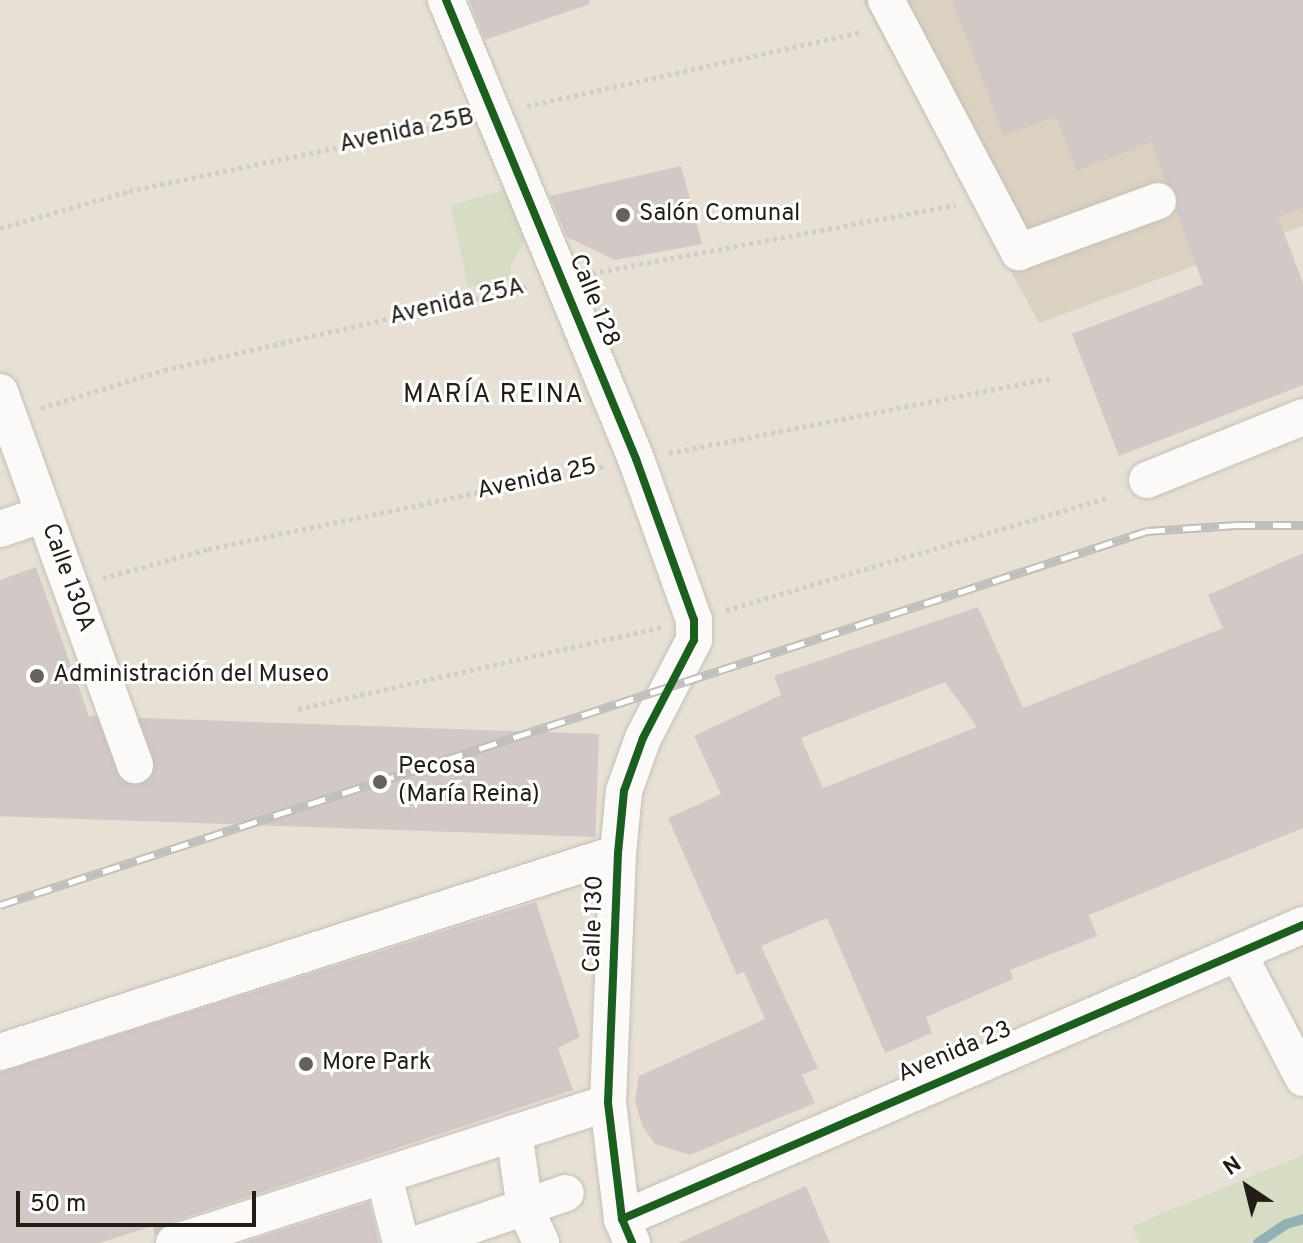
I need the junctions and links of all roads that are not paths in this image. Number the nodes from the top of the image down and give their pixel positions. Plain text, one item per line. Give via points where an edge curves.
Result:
1 (446, 0) edge
2 (886, 0) edge
3 (1158, 201) dead end
4 (4, 405) edge
5 (1303, 417) edge
6 (1147, 480) dead end
7 (44, 514) junction
8 (0, 529) edge
9 (694, 620) joint
10 (135, 765) dead end
11 (618, 853) junction
12 (1303, 925) edge
13 (1238, 953) junction
14 (0, 1052) edge
15 (1303, 1078) edge
16 (608, 1103) junction
17 (514, 1133) junction
18 (384, 1176) junction
19 (566, 1193) dead end
20 (525, 1208) junction
21 (627, 1231) edge
22 (174, 1243) edge
23 (401, 1243) edge
24 (420, 1243) edge
25 (541, 1243) edge

1 - 9 street, Calle 128 via 636,459
2 - 3 street via 1019,252
4 - 7 street, Calle 130A
5 - 6 street
7 - 8 street
7 - 10 street, Calle 130A
9 - 11 street, Calle 130 via 694,640 643,738 624,791
11 - 14 street
11 - 16 street, Calle 130
12 - 13 street, Avenida 23
13 - 15 street
13 - 21 street, Avenida 23
16 - 17 street
16 - 21 street, Calle 130
17 - 18 street
17 - 20 street
18 - 22 street
18 - 23 street
19 - 20 street
20 - 24 street
20 - 25 street

